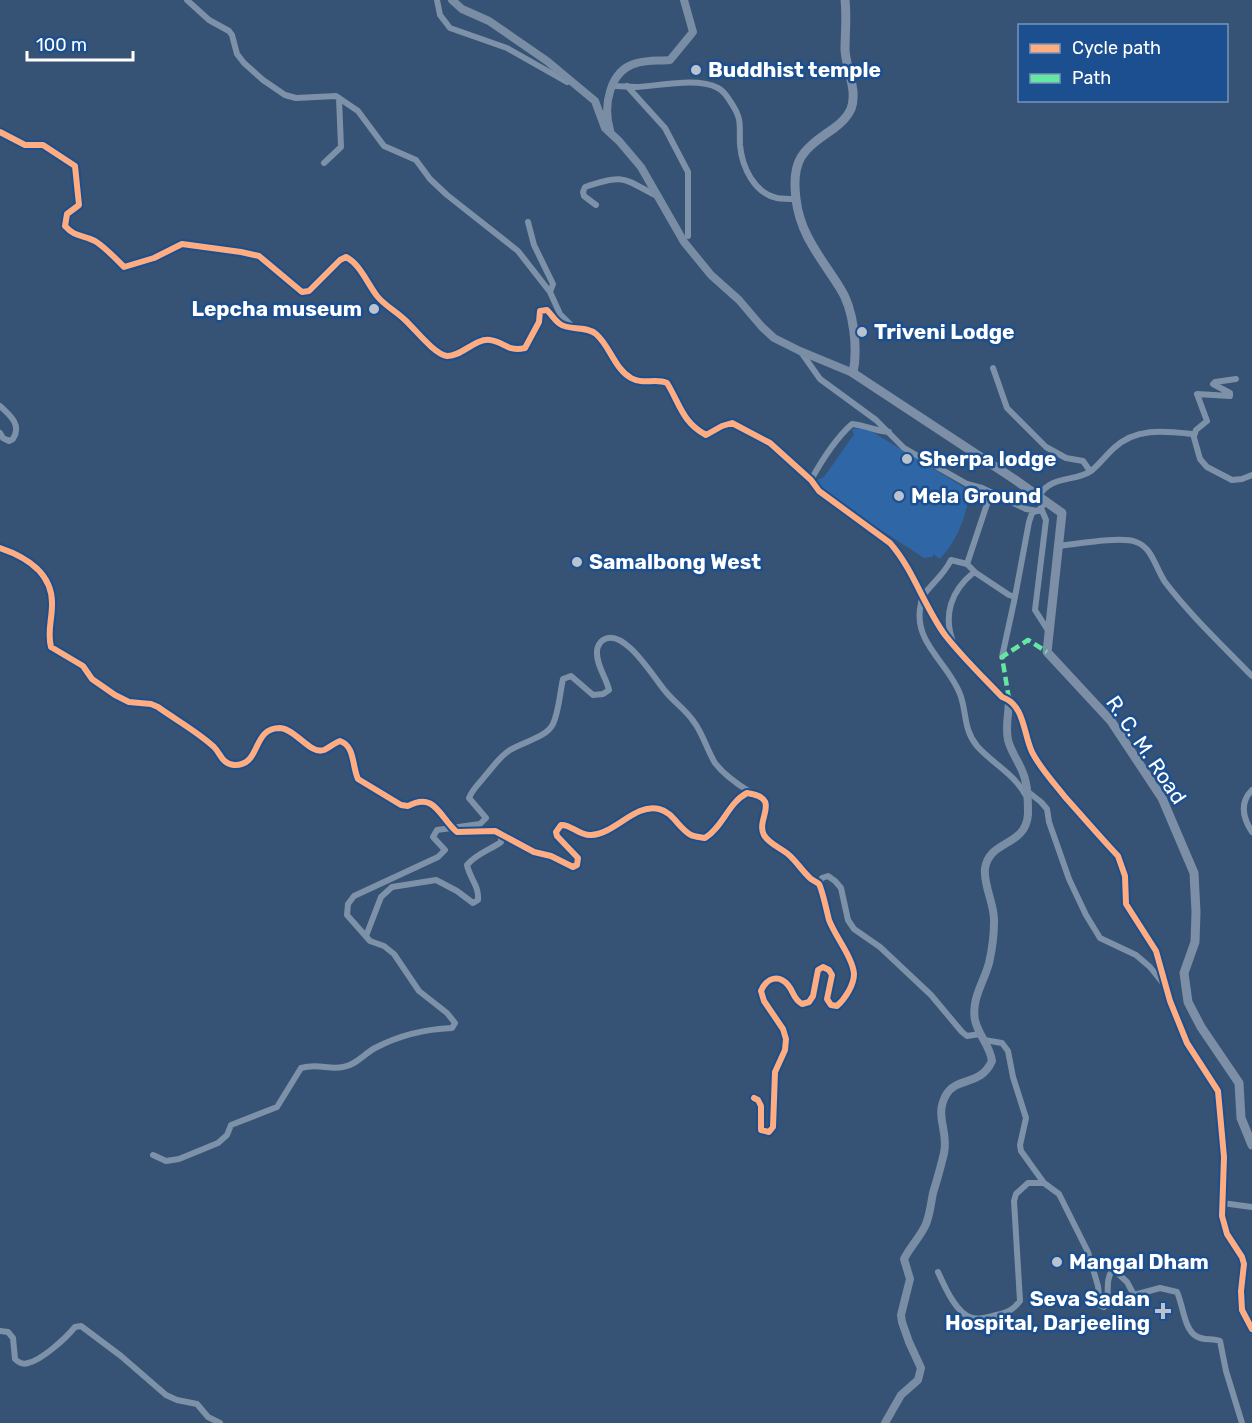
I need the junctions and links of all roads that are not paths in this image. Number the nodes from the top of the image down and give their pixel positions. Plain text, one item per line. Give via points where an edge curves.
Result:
1 (187, 0) edge
2 (437, 0) edge
3 (452, 0) edge
4 (684, 0) edge
5 (845, 0) edge
6 (613, 86) junction
7 (627, 86) junction
8 (581, 89) junction
9 (339, 98) junction
10 (0, 132) edge
11 (613, 136) junction
12 (324, 163) dead end
13 (659, 198) junction
14 (796, 199) junction
15 (596, 205) dead end
16 (528, 222) dead end
17 (688, 236) dead end
18 (550, 292) junction
19 (573, 327) junction
20 (800, 351) junction
21 (993, 369) dead end
22 (853, 373) junction
23 (1236, 379) dead end
24 (0, 406) edge
25 (889, 432) junction
26 (0, 433) edge
27 (1194, 435) junction
28 (1090, 471) junction
29 (1252, 475) edge
30 (811, 480) junction
31 (991, 492) junction
32 (1041, 504) junction
33 (1059, 546) junction
34 (0, 548) edge
35 (968, 564) junction
36 (976, 573) junction
37 (922, 597) junction
38 (1015, 597) junction
39 (1049, 632) junction
40 (954, 646) junction
41 (1002, 657) dead end
42 (1252, 676) edge
43 (1009, 699) junction
44 (1252, 790) edge
45 (753, 794) junction
46 (1027, 794) junction
47 (453, 828) junction
48 (1252, 832) edge
49 (501, 834) junction
50 (819, 884) junction
51 (366, 936) junction
52 (1164, 985) junction
53 (982, 1037) junction
54 (754, 1098) dead end
55 (1252, 1145) edge
56 (153, 1155) dead end
57 (1044, 1183) junction
58 (1222, 1203) junction
59 (1252, 1207) edge
60 (939, 1272) dead end
61 (1252, 1329) edge
62 (0, 1331) edge
63 (220, 1423) edge
64 (885, 1423) edge
65 (1242, 1423) edge

1 - 9 street via 209,20 229,31 244,63 285,95
2 - 8 street via 440,15 450,28 507,48
3 - 8 street via 513,37
4 - 6 street via 693,32 670,60 635,63 618,74
5 - 14 main road via 851,109 846,118 802,153 795,179
6 - 7 street
6 - 11 street via 606,113
7 - 14 street via 705,83 717,87 740,117 741,156 751,178 769,195
7 - 17 street via 665,128 688,172
8 - 11 street via 595,101 604,128
9 - 12 street via 341,147
9 - 18 street via 358,111 384,146 416,160 430,180 512,246
10 - 19 street via 25,145 43,145 75,166 79,205 67,214 65,226 73,235 93,240 124,267 182,244 241,252 260,256 302,292 309,291 346,257 354,261 390,309 430,345 449,356 490,340 514,350 525,348 540,311 547,310 560,324
11 - 13 street via 641,167
13 - 15 street via 615,178 585,188 584,196
13 - 20 street via 684,242 711,275 774,338
14 - 22 main road via 809,241 846,301 856,350
16 - 18 street via 534,245 553,284
18 - 19 street via 560,314
19 - 30 street via 593,332 632,379 667,383 694,429 706,435 732,423 770,442
20 - 22 street
20 - 25 street via 820,379
21 - 28 street via 1007,408 1046,447 1066,458 1083,461
22 - 32 main road, R. C. M. Road
23 - 27 street via 1213,384 1230,396 1197,394 1206,421
24 - 26 street via 16,423 17,433 9,441
25 - 30 street via 852,424
25 - 31 street via 904,448 936,468
27 - 28 street via 1143,432 1116,446
27 - 29 street via 1200,459 1207,467 1232,480
28 - 32 street via 1045,487
30 - 37 street via 819,491 890,543
31 - 32 street via 1026,509
31 - 35 street
32 - 33 main road, R. C. M. Road via 1062,513
32 - 38 street via 1029,522
32 - 39 street via 1046,520 1035,610
33 - 39 main road, R. C. M. Road
33 - 42 street via 1136,541 1147,548 1165,581 1198,623
34 - 47 street via 34,566 49,583 51,646 83,666 92,679 115,695 129,702 158,706 216,748 230,765 249,759 266,730 292,731 318,750 340,741 346,743 358,779 402,805 425,801 438,809
35 - 36 street
35 - 37 street via 951,560 944,574
36 - 38 street
36 - 40 street via 964,580 949,610 948,627
37 - 40 street
37 - 46 street via 920,627 960,694 972,740
38 - 41 street
39 - 55 main road, R. C. M. Road via 1047,652 1111,721 1162,798 1194,873 1195,942 1184,973 1188,1002 1239,1083 1241,1118
40 - 43 street via 1002,697
43 - 46 street via 1008,742 1023,773
43 - 52 street via 1023,721 1033,754 1118,856 1125,876 1126,904 1156,951
44 - 48 street via 1243,810
45 - 47 street via 726,776 695,723 644,662 624,643 610,638 602,640 596,649 609,690 593,695 571,676 563,679 553,723 546,734 509,751 473,789 469,798 486,818 480,824
45 - 49 street via 740,797 705,838 691,835 660,809 642,810 590,835 561,825 557,836 578,858 573,867
45 - 50 street via 760,796 767,807 763,833
46 - 52 street via 1047,809 1069,879 1100,938 1136,956
46 - 53 street via 1023,833 1000,846 986,868 995,920 988,965 974,1008
47 - 49 street via 462,833
47 - 51 street via 437,830 433,837 446,850 438,857 354,896 347,915
49 - 51 street via 501,842 467,865 479,890 478,900 473,903 436,880 392,887 381,897
50 - 53 street via 828,876 835,881 854,928 932,995 962,1032
50 - 54 street via 828,918 854,977 837,1006 827,999 832,975 824,966 818,970 813,996 802,1004 781,979 765,982 761,991 764,1001 786,1039 775,1072 773,1127 769,1132 761,1130 761,1106
51 - 56 street via 394,954 419,991 455,1023 452,1029 394,1039 341,1068 313,1064 301,1068 277,1107 231,1125 218,1143 179,1159 166,1161
52 - 58 street via 1187,1043 1218,1091 1224,1157
53 - 57 street via 1006,1047 1026,1118 1021,1151
53 - 64 street via 992,1062 983,1076 952,1087 941,1107 947,1138 945,1152 926,1226 904,1259 910,1279 902,1322 921,1368 918,1380 901,1395
57 - 60 street via 1028,1184 1014,1201 1020,1301 1015,1308 980,1318 966,1316 948,1294
57 - 65 street via 1059,1194 1085,1246 1100,1305 1107,1305 1108,1279 1113,1269 1134,1295 1160,1288 1177,1292 1190,1331 1200,1338 1220,1341
58 - 59 street
58 - 61 street via 1224,1225 1244,1264 1242,1310
62 - 63 street via 13,1338 15,1359 29,1363 81,1326 166,1395 197,1404 208,1417

